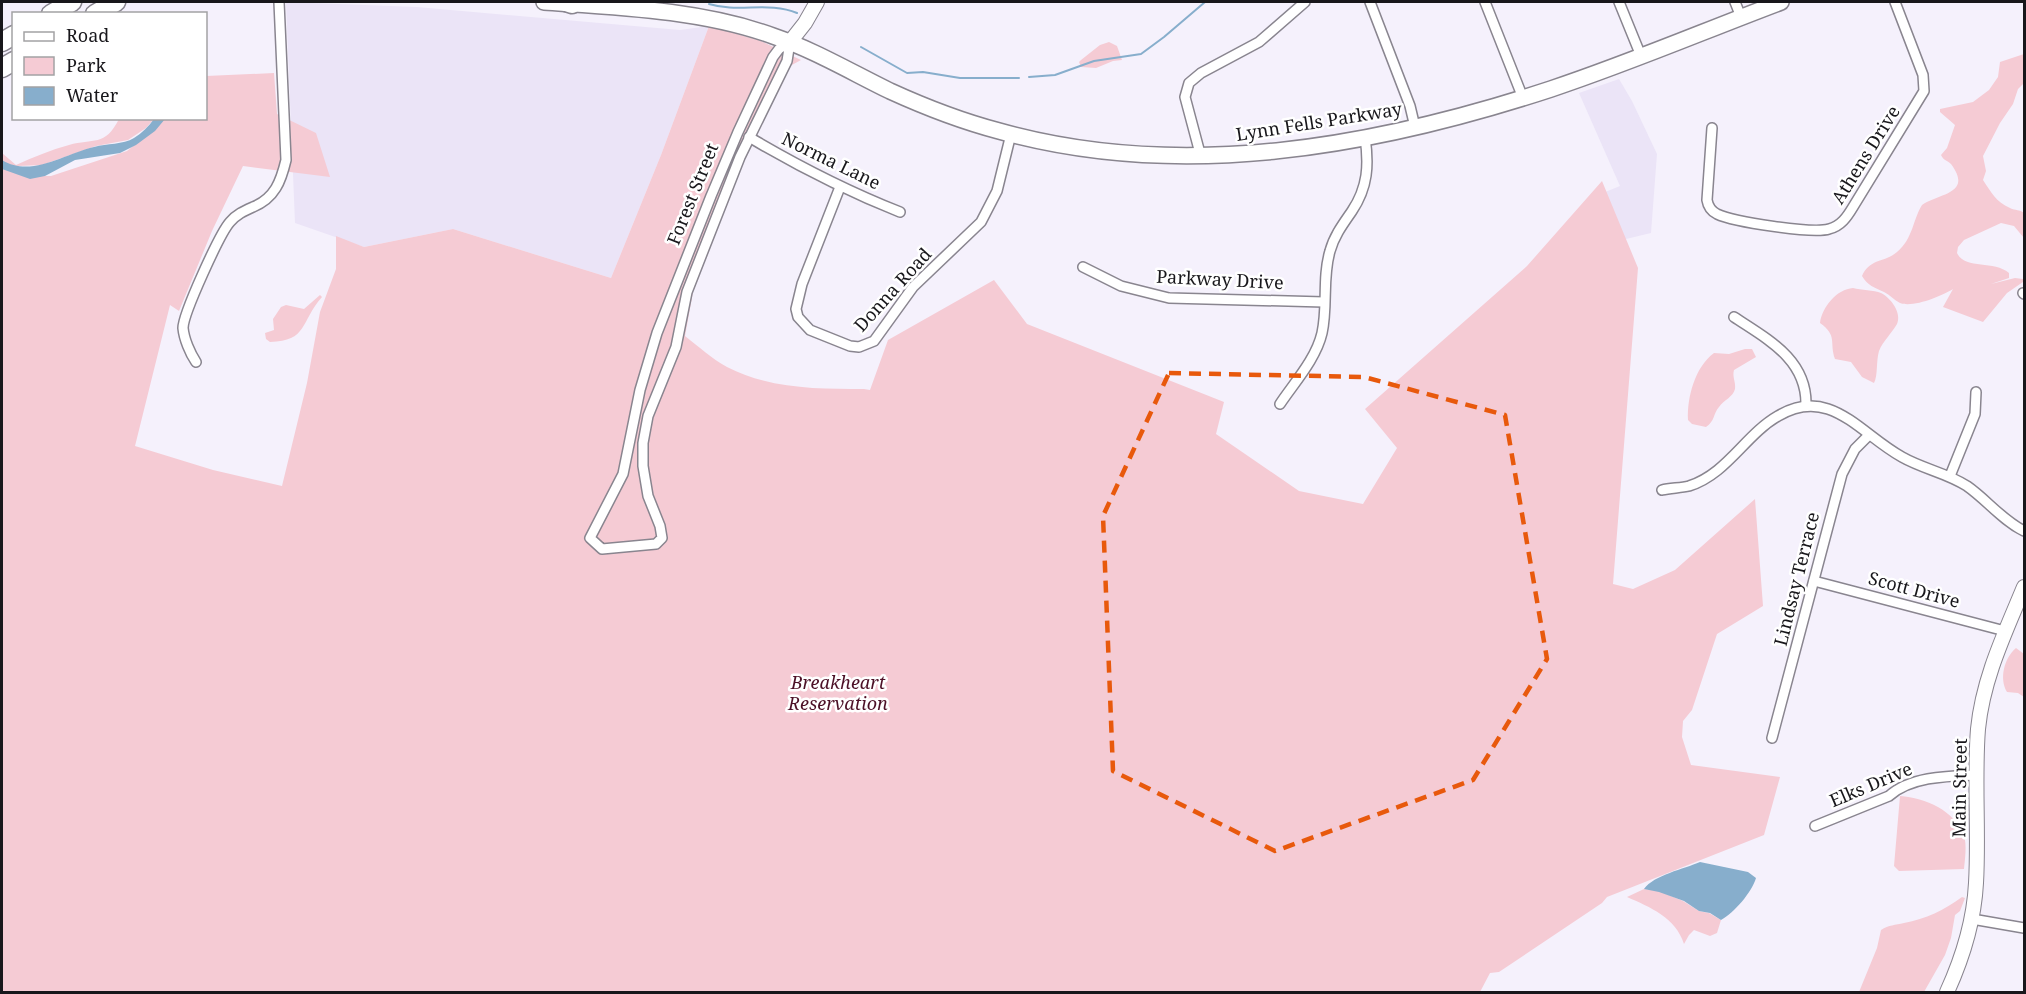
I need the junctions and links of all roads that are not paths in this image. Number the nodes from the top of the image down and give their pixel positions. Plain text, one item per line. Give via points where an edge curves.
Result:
1 (72, 2) edge
2 (116, 2) edge
3 (279, 2) edge
4 (544, 2) edge
5 (817, 2) edge
6 (1305, 2) edge
7 (1370, 2) edge
8 (1485, 2) edge
9 (1619, 2) edge
10 (1735, 2) edge
11 (1780, 2) edge
12 (1894, 2) edge
13 (569, 3) edge
14 (54, 12) edge
15 (98, 12) edge
16 (1741, 17) junction
17 (790, 42) junction
18 (1641, 56) junction
19 (1522, 98) junction
20 (1415, 127) junction
21 (1712, 128) dead end
22 (1011, 135) junction
23 (749, 137) junction
24 (1365, 137) junction
25 (1200, 157) junction
26 (840, 187) junction
27 (900, 212) dead end
28 (1083, 267) dead end
29 (1324, 302) junction
30 (1734, 317) dead end
31 (196, 363) dead end
32 (647, 369) junction
33 (664, 376) junction
34 (1976, 392) dead end
35 (1280, 404) dead end
36 (1806, 405) junction
37 (1869, 435) junction
38 (628, 452) junction
39 (643, 454) junction
40 (1950, 476) junction
41 (1662, 490) dead end
42 (2025, 531) edge
43 (1814, 581) junction
44 (2025, 587) edge
45 (2006, 631) junction
46 (1772, 738) dead end
47 (1977, 775) junction
48 (1815, 826) dead end
49 (1972, 919) junction
50 (2025, 928) edge
51 (1947, 993) edge

1 - 14 highway
2 - 15 highway
3 - 31 street via 286,160 270,196 234,217 222,234 188,308 183,325
4 - 13 main road, Lynn Fells Parkway
5 - 17 main road, Forest Street
6 - 25 street via 1259,42 1201,73 1187,86 1185,97
7 - 20 street
8 - 19 street
9 - 18 street
10 - 16 street
11 - 16 main road, Lynn Fells Parkway
12 - 21 street, Athens Drive via 1923,75 1924,91 1839,225 1810,230 1714,213 1707,200
13 - 17 main road, Lynn Fells Parkway via 710,18
16 - 18 main road, Lynn Fells Parkway
17 - 22 main road, Lynn Fells Parkway via 924,106
17 - 23 street, Forest Street via 787,61
17 - 32 street, Forest Street via 773,57 738,132 657,333
18 - 19 main road, Lynn Fells Parkway
19 - 20 main road, Lynn Fells Parkway
20 - 24 main road, Lynn Fells Parkway
22 - 25 main road, Lynn Fells Parkway via 1109,153
22 - 26 street, Donna Road via 997,191 981,222 913,287 874,341 860,347 810,330 796,309
23 - 26 street, Norma Lane
23 - 33 street, Forest Street via 687,292 676,347
24 - 25 main road, Lynn Fells Parkway via 1277,151
24 - 29 street via 1365,187 1333,242 1327,260
26 - 27 street, Norma Lane
28 - 29 street, Parkway Drive via 1121,286 1157,296
29 - 35 street via 1319,341
30 - 36 street via 1788,355 1802,381
32 - 33 street
32 - 38 street, Forest Street
33 - 39 street, Forest Street via 648,416
34 - 40 street via 1975,414
36 - 37 street via 1838,413
36 - 41 street via 1767,423 1730,461 1706,478
37 - 40 street via 1902,458
37 - 43 street, Lindsay Terrace via 1855,449 1842,474
38 - 39 street
38 - 39 street, Forest Street via 623,474 590,538 603,549 656,543 662,538 648,495
40 - 42 street
43 - 45 street, Scott Drive
43 - 46 street, Lindsay Terrace
44 - 45 main road, Main Street
45 - 47 main road, Main Street via 1982,702
47 - 48 street, Elks Drive via 1935,778 1897,788 1889,796
47 - 49 main road, Main Street
49 - 50 street
49 - 51 main road, Main Street

